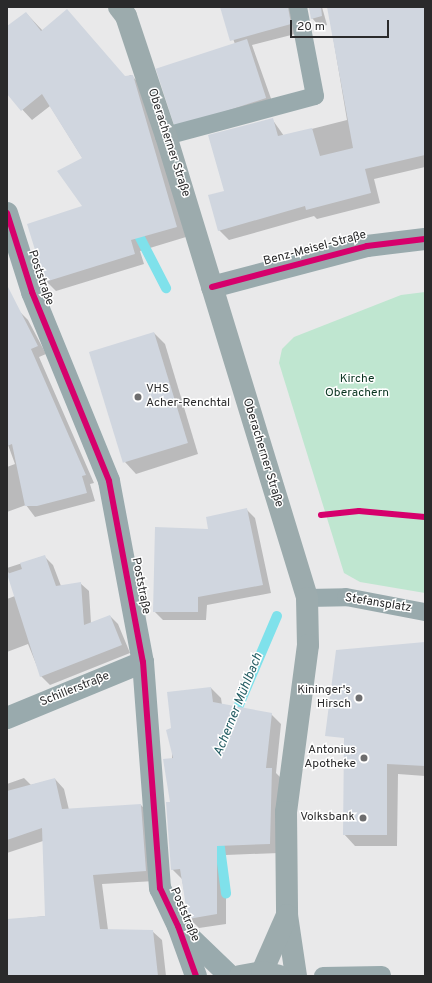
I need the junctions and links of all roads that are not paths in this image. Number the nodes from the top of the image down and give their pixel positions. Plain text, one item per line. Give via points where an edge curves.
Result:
1 (118, 7) edge
2 (298, 7) edge
3 (166, 136) junction
4 (7, 213) edge
5 (425, 239) edge
6 (212, 287) junction
7 (307, 598) junction
8 (425, 612) edge
9 (143, 662) junction
10 (7, 718) edge
11 (287, 915) junction
12 (178, 926) junction
13 (271, 974) edge
14 (382, 975) edge
15 (196, 976) edge
16 (230, 976) edge
17 (240, 976) edge
18 (296, 976) edge
19 (323, 976) edge

1 - 3 main road, Oberacherner Straße via 126,16
2 - 3 lane via 315,96
3 - 6 main road, Oberacherner Straße
4 - 9 street, Poststraße via 32,292 109,481
5 - 6 street, Benz-Meisel-Straße via 367,246
6 - 7 main road, Oberacherner Straße
7 - 8 lane, Stefansplatz via 346,597
7 - 11 main road, Oberacherner Straße via 308,645 286,812
9 - 10 street, Schillerstraße
9 - 12 street, Poststraße via 160,888
11 - 13 main road, Oberacherner Straße
11 - 18 main road, Oberacherner Straße
12 - 15 street, Poststraße
12 - 16 street, Poststraße
13 - 17 main road
14 - 19 lane

